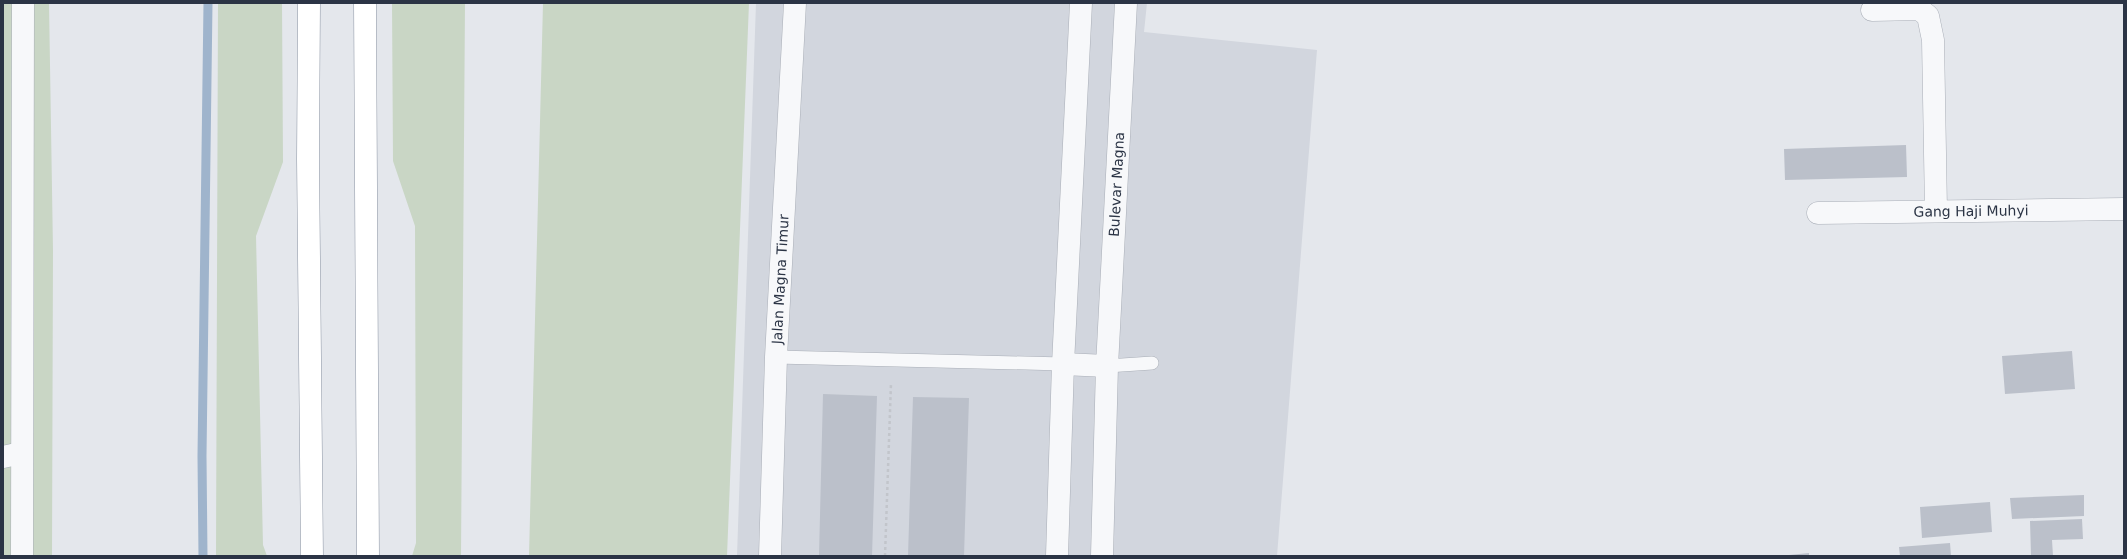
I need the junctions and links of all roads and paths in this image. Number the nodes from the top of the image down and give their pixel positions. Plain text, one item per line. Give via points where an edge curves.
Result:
1 (23, 3) edge
2 (309, 3) edge
3 (365, 3) edge
4 (795, 3) edge
5 (1081, 3) edge
6 (1126, 3) edge
7 (1872, 10) dead end
8 (12, 48) edge
9 (2124, 209) edge
10 (1936, 210) junction
11 (1818, 213) dead end
12 (12, 252) edge
13 (776, 357) junction
14 (892, 360) junction
15 (1152, 363) dead end
16 (1063, 364) junction
17 (1107, 366) junction
18 (12, 455) edge
19 (22, 556) edge
20 (312, 556) edge
21 (368, 556) edge
22 (770, 556) edge
23 (885, 556) edge
24 (1057, 556) edge
25 (1102, 556) edge

1 - 8 street
2 - 20 highway
3 - 21 highway
4 - 13 street, Jalan Magna Timur
5 - 16 street
6 - 17 street, Bulevar Magna
7 - 10 street via 1919,9 1928,16 1933,40
8 - 12 street
9 - 10 street, Gang Haji Muhyi
10 - 11 street, Gang Haji Muhyi
12 - 18 street
13 - 14 lane
13 - 22 street, Jalan Magna Timur
14 - 16 lane
14 - 23 path
15 - 17 lane
16 - 17 street
16 - 24 street
17 - 25 street, Bulevar Magna
18 - 19 street

